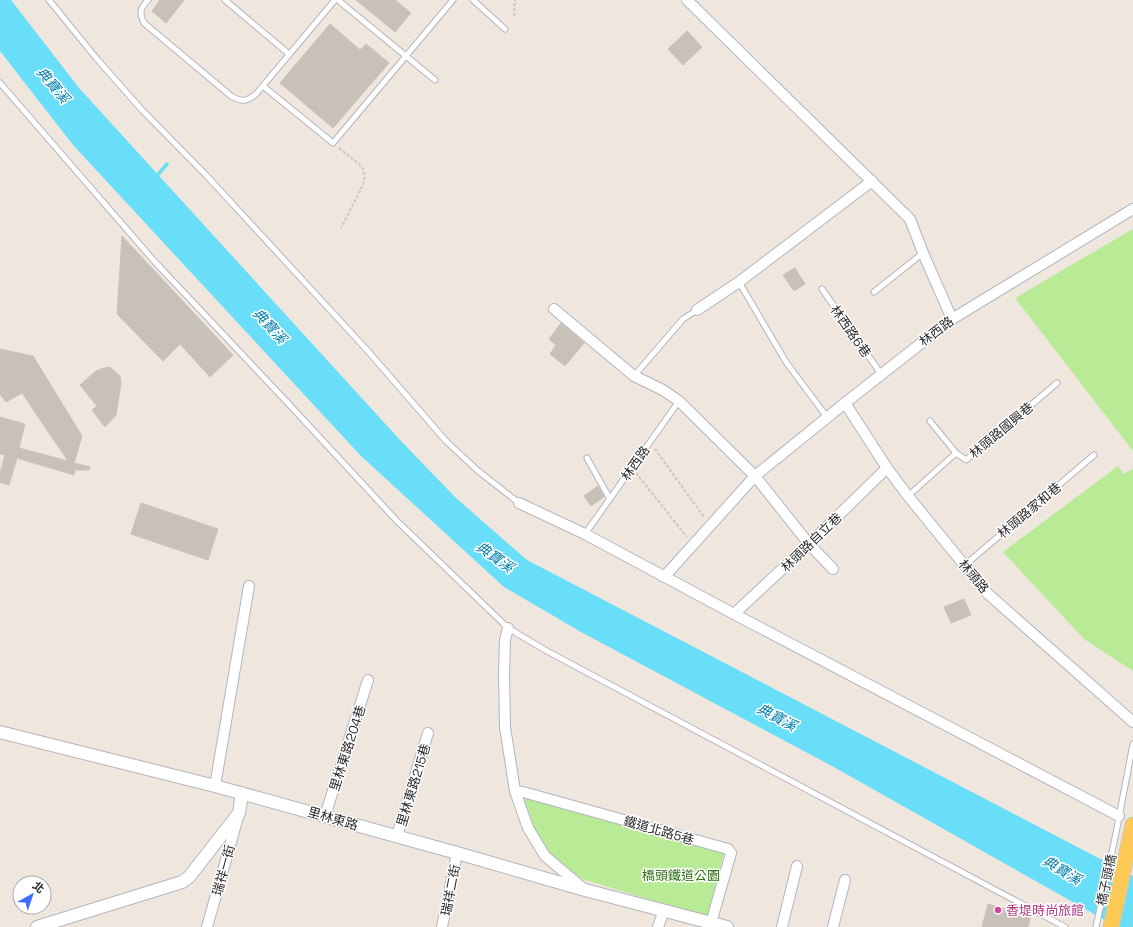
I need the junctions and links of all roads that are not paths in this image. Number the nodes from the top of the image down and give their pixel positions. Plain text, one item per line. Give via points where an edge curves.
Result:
1 (49, 0) edge
2 (148, 0) edge
3 (225, 0) edge
4 (334, 0) edge
5 (338, 0) edge
6 (453, 0) edge
7 (473, 0) edge
8 (687, 0) edge
9 (505, 29) dead end
10 (289, 54) junction
11 (405, 56) junction
12 (435, 80) dead end
13 (0, 83) edge
14 (263, 86) junction
15 (872, 181) junction
16 (1133, 209) edge
17 (923, 253) junction
18 (739, 282) junction
19 (822, 289) dead end
20 (874, 292) dead end
21 (554, 308) dead end
22 (697, 310) joint
23 (952, 318) junction
24 (881, 374) junction
25 (634, 376) junction
26 (1058, 383) dead end
27 (678, 401) junction
28 (845, 403) junction
29 (827, 417) junction
30 (930, 421) dead end
31 (956, 453) junction
32 (1094, 456) dead end
33 (587, 458) dead end
34 (887, 468) junction
35 (755, 476) junction
36 (908, 496) junction
37 (610, 499) junction
38 (519, 503) joint
39 (585, 534) junction
40 (809, 544) junction
41 (965, 566) junction
42 (833, 569) dead end
43 (664, 577) junction
44 (249, 586) dead end
45 (734, 614) junction
46 (508, 628) junction
47 (368, 680) dead end
48 (1133, 722) edge
49 (0, 732) edge
50 (428, 733) dead end
51 (1133, 744) edge
52 (215, 786) junction
53 (515, 791) junction
54 (242, 793) junction
55 (239, 813) junction
56 (325, 816) junction
57 (1119, 816) junction
58 (1132, 830) edge
59 (397, 836) junction
60 (457, 852) junction
61 (797, 866) dead end
62 (844, 880) dead end
63 (585, 890) junction
64 (664, 910) junction
65 (711, 923) junction
66 (37, 927) edge
67 (208, 927) edge
68 (442, 927) edge
69 (658, 927) edge
70 (727, 927) edge
71 (782, 927) edge
72 (832, 927) edge
73 (1065, 927) edge
74 (1096, 927) edge
75 (1111, 927) edge

1 - 38 lane via 142,110 205,174 362,344 446,441 477,470
2 - 14 lane via 141,10 144,23 231,96 249,100
3 - 10 lane
4 - 10 lane
5 - 11 lane
6 - 11 lane
7 - 9 lane
8 - 15 street
10 - 14 lane
11 - 12 lane
11 - 14 lane via 333,143
13 - 46 lane via 161,268 397,521
15 - 17 street via 910,219
15 - 18 street
16 - 23 street, 林西路
17 - 20 lane
17 - 23 street
18 - 22 street
18 - 29 lane via 786,362
19 - 24 lane, 林西路6巷
21 - 25 street
22 - 25 lane via 684,319
23 - 24 street, 林西路
24 - 28 street, 林西路
25 - 27 street via 663,390
26 - 31 lane, 林頭路國興巷 via 966,460
27 - 35 street
27 - 37 lane, 林西路
28 - 29 street, 林西路
28 - 34 street, 林頭路
29 - 35 street, 林西路
30 - 31 lane
31 - 36 lane, 林頭路國興巷
32 - 41 lane, 林頭路家和巷
33 - 37 lane
34 - 36 street, 林頭路
34 - 40 street, 林頭路自立巷
35 - 40 street
35 - 43 street, 林西路
36 - 41 street, 林頭路
37 - 39 lane, 林西路
38 - 39 street
39 - 43 street
40 - 42 street
40 - 45 street, 林頭路自立巷
41 - 48 street, 林頭路 via 987,593
43 - 45 street
44 - 52 street
45 - 57 street
46 - 53 street via 505,640 505,727
46 - 73 lane
47 - 56 street, 里林東路204巷
49 - 52 street, 里林東路
50 - 59 street, 里林東路215巷
51 - 57 lane, 橋子頭橋
52 - 54 street, 里林東路
53 - 63 street via 528,828 545,856
53 - 65 street, 鐵道北路5巷 via 728,849 731,853
54 - 55 street
54 - 56 street, 里林東路
55 - 66 street via 182,882
55 - 67 street, 瑞祥一街
56 - 59 street, 里林東路
57 - 74 lane, 橋子頭橋
58 - 75 main road, 橋子頭橋
59 - 60 street, 里林東路
60 - 63 street, 里林東路
60 - 68 street, 瑞祥二街
61 - 71 street
62 - 72 street
63 - 64 street, 里林東路
64 - 65 street, 里林東路
64 - 69 street
65 - 70 street, 里林東路

